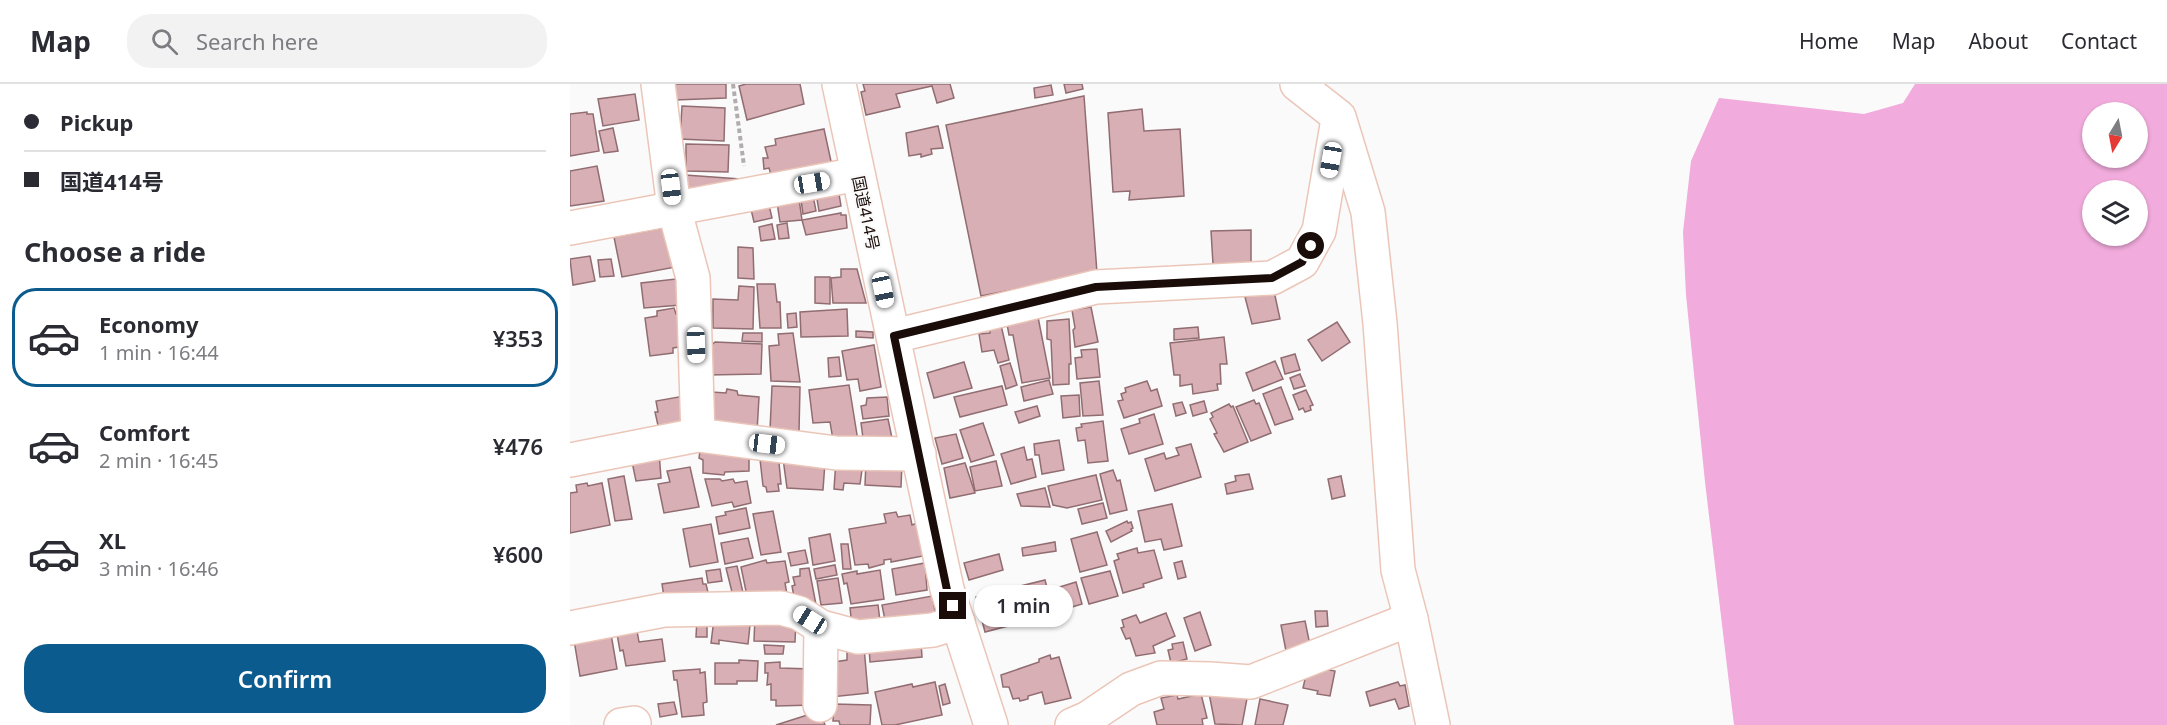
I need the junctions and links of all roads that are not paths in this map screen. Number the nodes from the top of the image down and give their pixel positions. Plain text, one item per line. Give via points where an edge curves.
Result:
1 (658, 84) edge
2 (839, 84) edge
3 (1297, 84) edge
4 (1339, 117) junction
5 (858, 174) junction
6 (674, 207) junction
7 (570, 228) edge
8 (894, 336) junction
9 (698, 435) junction
10 (919, 454) junction
11 (570, 460) edge
12 (1411, 619) junction
13 (958, 622) junction
14 (821, 627) junction
15 (570, 628) edge
16 (820, 705) dead end
17 (991, 725) edge
18 (1072, 725) edge
19 (1433, 725) edge

1 - 6 main road
2 - 5 main road, 国道414号
3 - 4 main road
4 - 8 main road via 1319,231 1302,262 1272,278 1096,287
4 - 12 main road via 1368,212 1398,570
5 - 6 main road
5 - 8 main road, 国道414号
6 - 7 main road
6 - 9 main road via 693,278
8 - 10 main road, 国道414号
9 - 10 main road via 836,453
9 - 11 main road
10 - 13 main road, 国道414号 via 947,590
12 - 18 main road via 1251,682 1161,678 1131,689
12 - 19 main road
13 - 14 main road via 933,630 858,637
13 - 17 main road, 国道414号
14 - 15 main road via 799,613 781,608 664,610
14 - 16 main road

